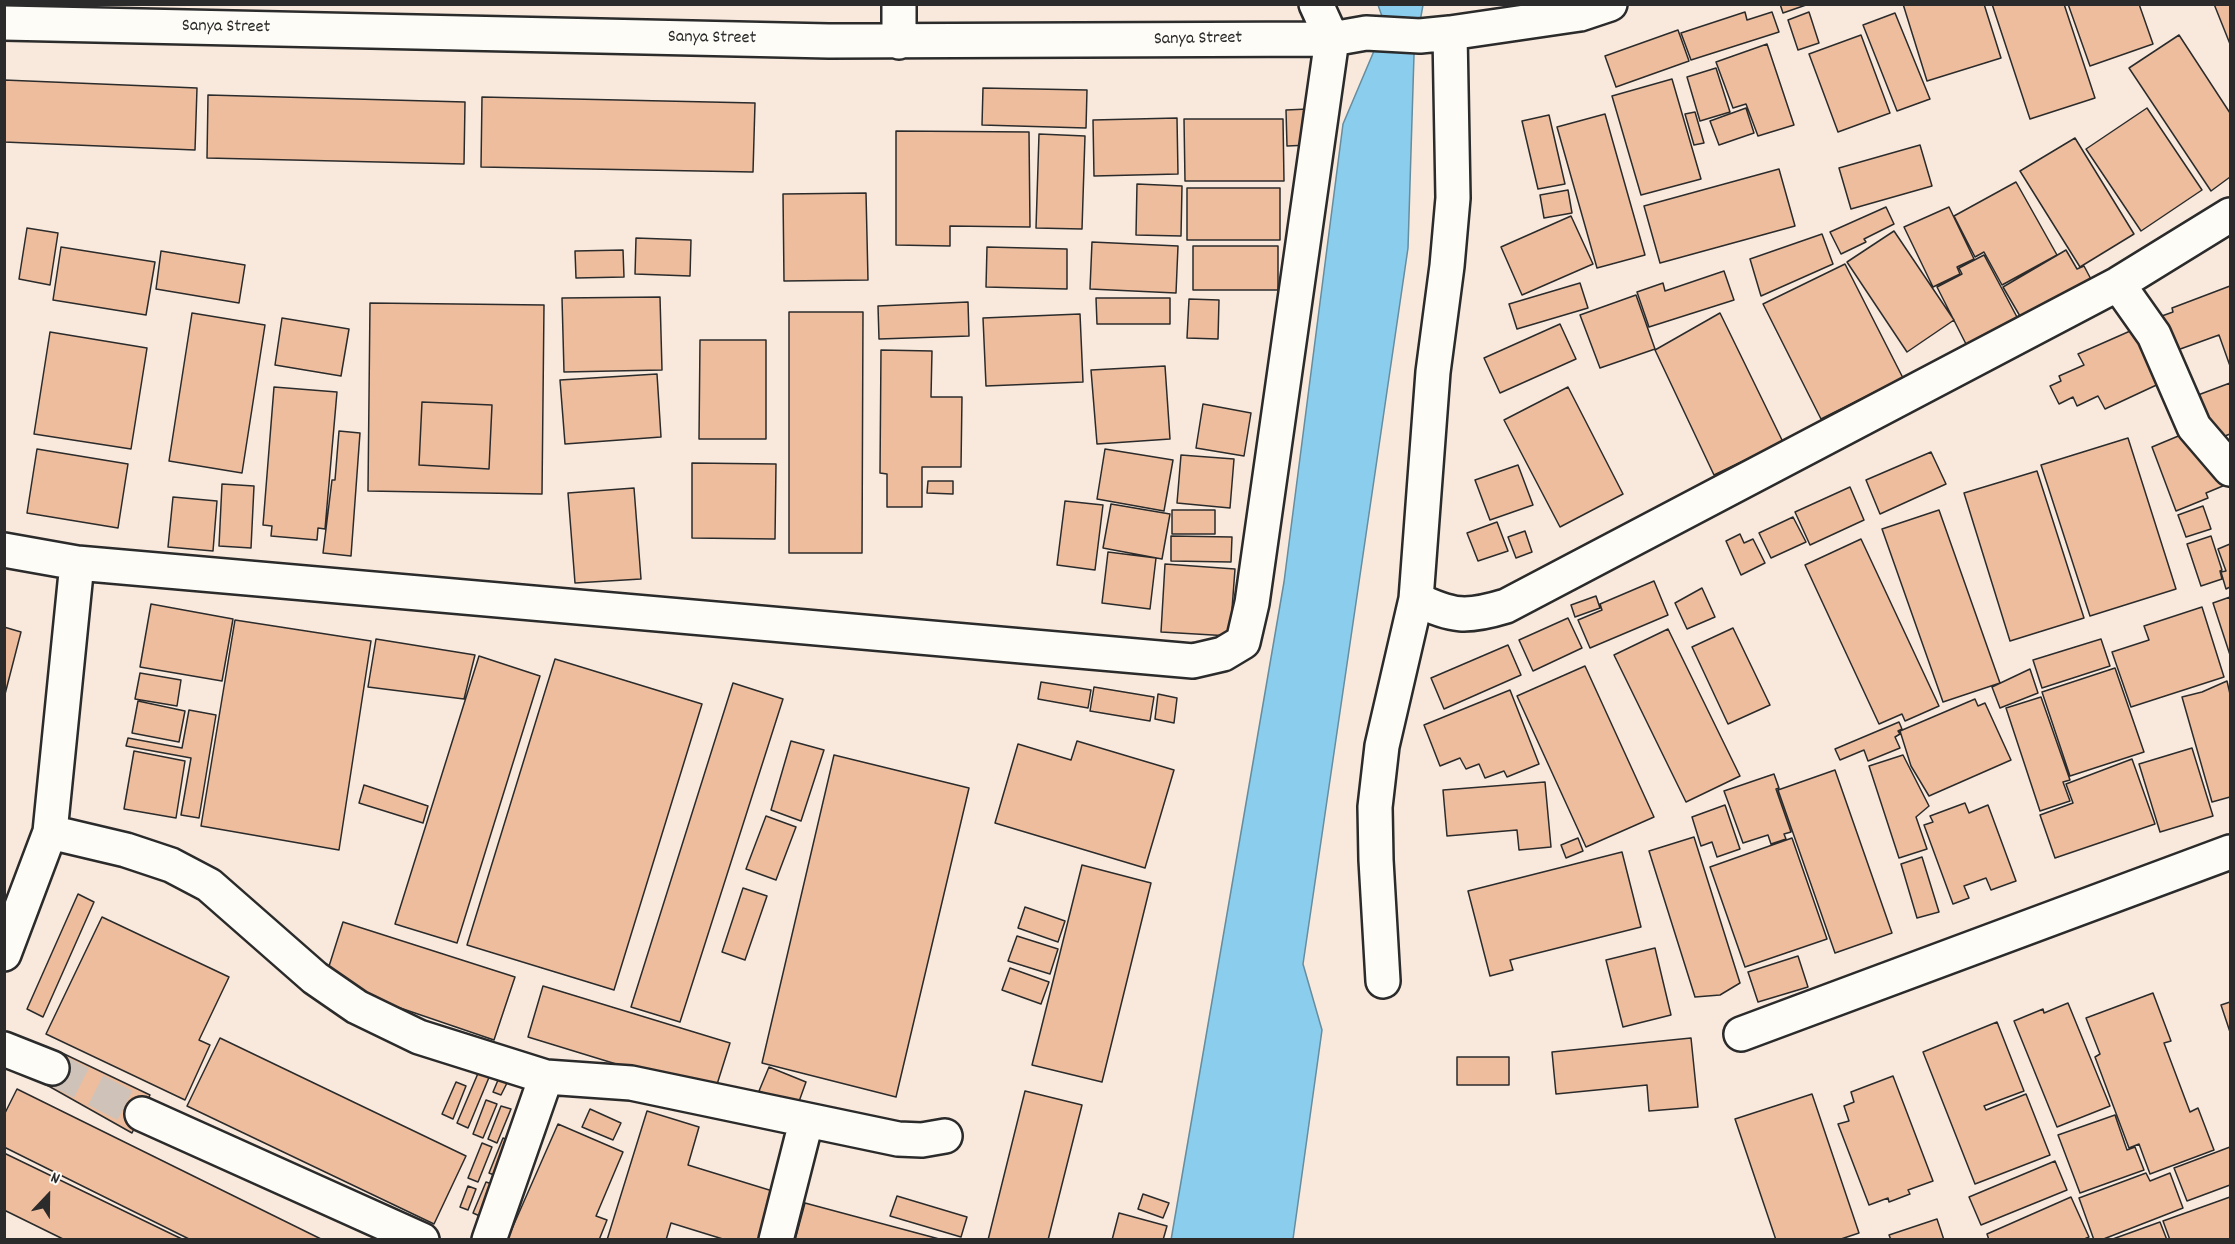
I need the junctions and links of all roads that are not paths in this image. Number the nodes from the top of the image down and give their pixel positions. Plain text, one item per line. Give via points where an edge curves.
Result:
1 (899, 4) edge
2 (1316, 4) edge
3 (1610, 4) edge
4 (4, 23) edge
5 (1435, 34) junction
6 (1332, 39) junction
7 (899, 42) junction
8 (2230, 215) edge
9 (2118, 284) junction
10 (2230, 469) edge
11 (4, 550) edge
12 (77, 563) junction
13 (1416, 599) junction
14 (50, 832) junction
15 (2230, 852) edge
16 (4, 954) edge
17 (1383, 981) dead end
18 (1741, 1034) dead end
19 (4, 1049) edge
20 (52, 1068) tunnel mouth
21 (546, 1077) junction
22 (142, 1114) tunnel mouth
23 (806, 1122) junction
24 (945, 1136) dead end
25 (422, 1239) edge
26 (489, 1239) edge
27 (776, 1239) edge

1 - 7 street
2 - 6 street
3 - 5 street, Sanya Street via 1581,14
4 - 7 street, Sanya Street
5 - 6 street, Sanya Street via 1366,33
5 - 13 street via 1453,198 1433,372
6 - 7 street, Sanya Street
6 - 12 street via 1252,603 1243,642 1223,654 1193,661
8 - 9 street
9 - 10 street via 2154,334 2194,427
9 - 13 street via 1506,606 1482,614 1445,613
11 - 12 street
12 - 14 street
13 - 17 street via 1382,746 1375,807
14 - 16 street
14 - 21 street via 171,865 209,885 315,978 357,1007 419,1037
15 - 18 street
19 - 20 street
21 - 23 street via 631,1083
21 - 26 street
22 - 25 street
23 - 24 street via 898,1139
23 - 27 street

